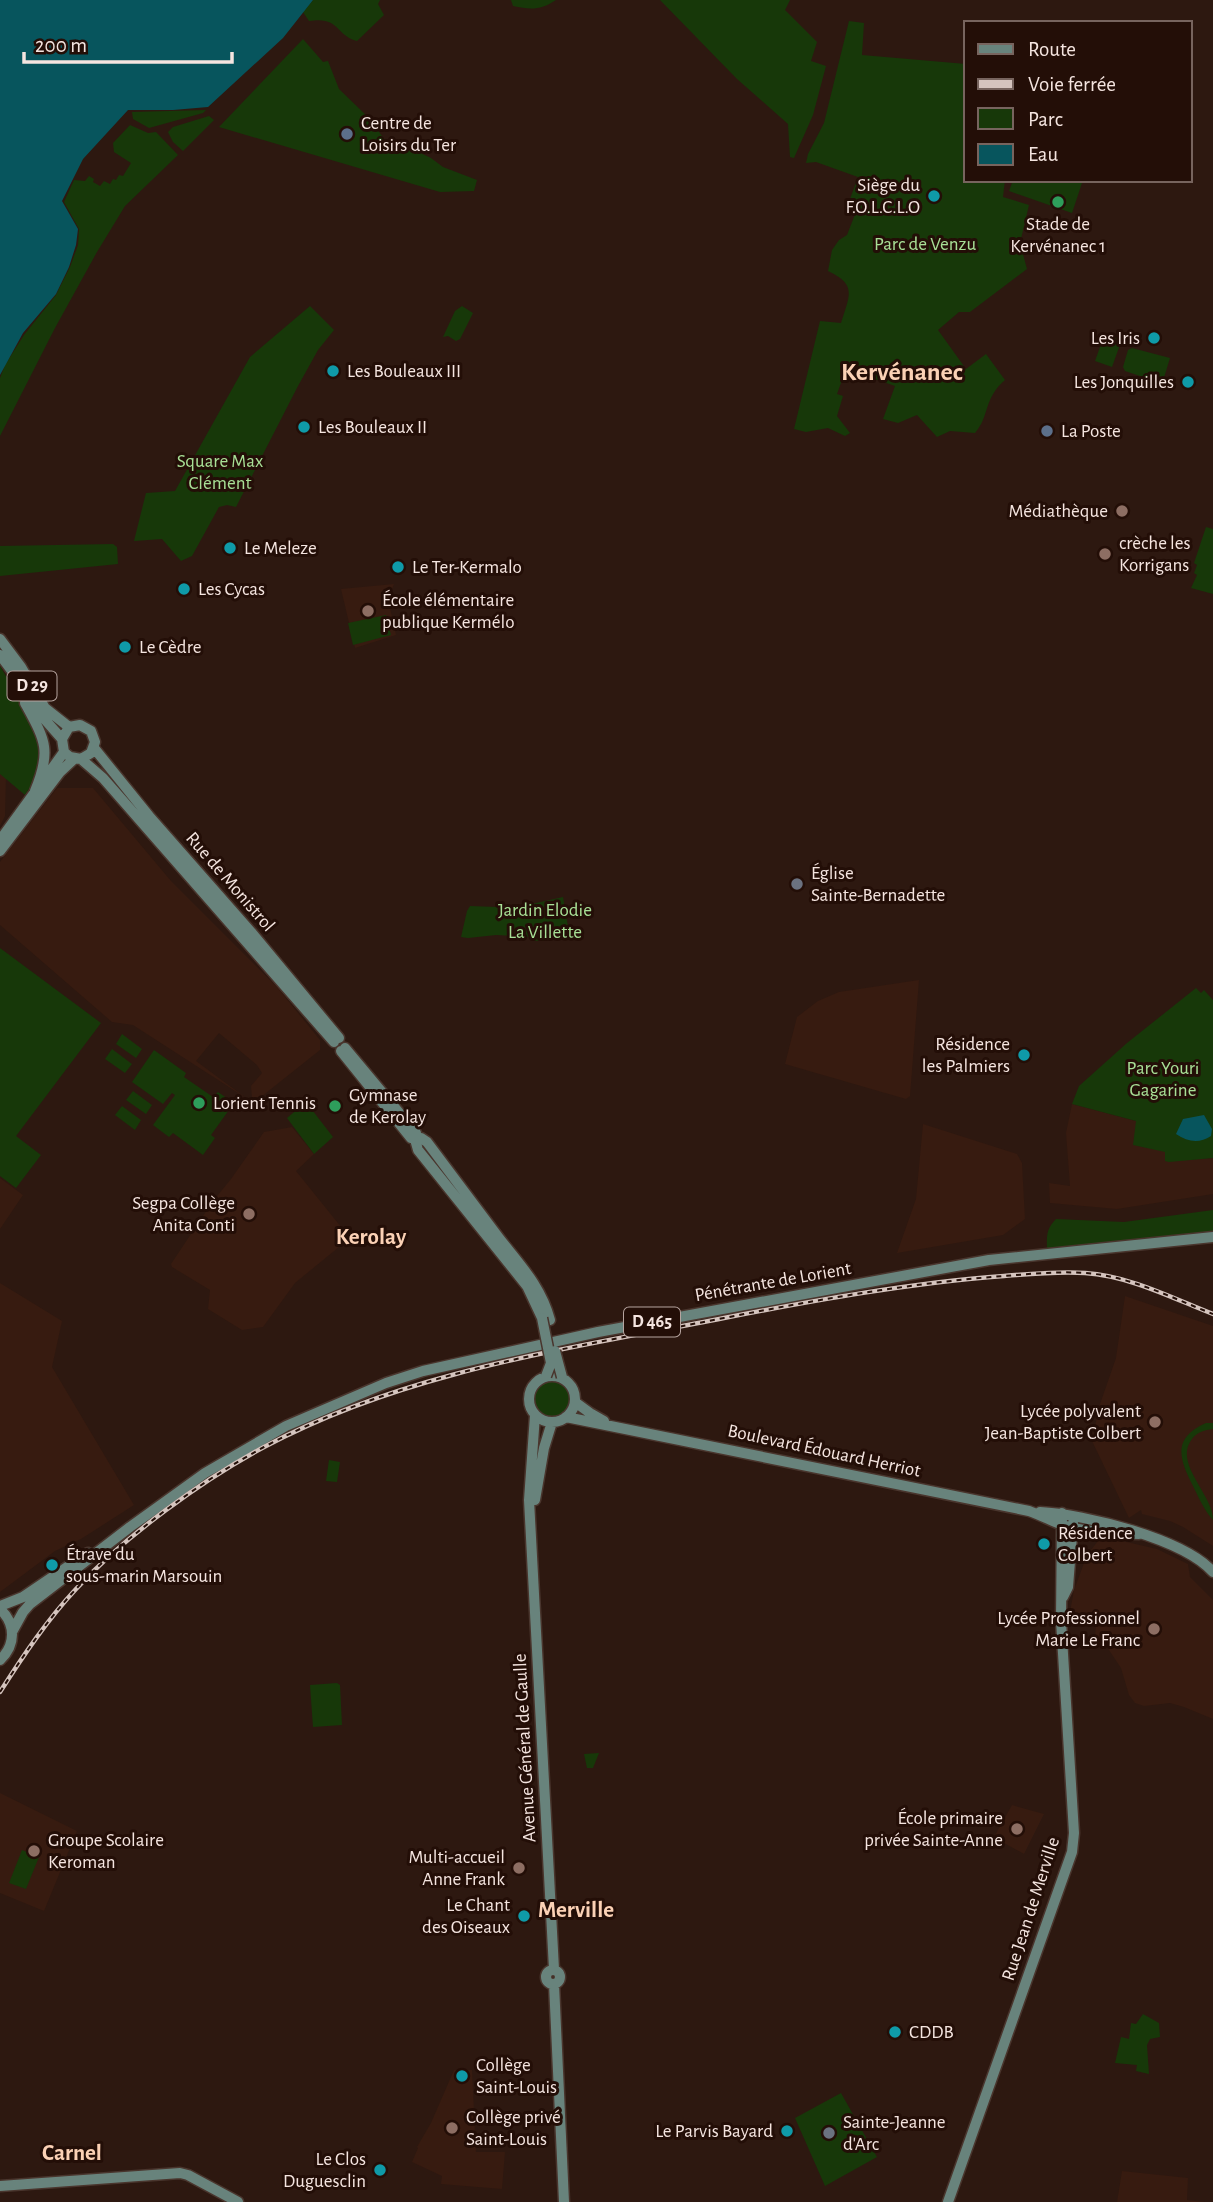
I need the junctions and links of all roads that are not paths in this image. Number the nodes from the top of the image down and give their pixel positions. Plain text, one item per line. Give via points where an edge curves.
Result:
1 (0, 639) edge
2 (0, 656) edge
3 (69, 727) junction
4 (62, 739) junction
5 (94, 748) junction
6 (64, 752) junction
7 (78, 759) junction
8 (35, 791) junction
9 (0, 840) edge
10 (0, 851) edge
11 (340, 1045) junction
12 (1213, 1237) edge
13 (546, 1319) junction
14 (546, 1376) junction
15 (562, 1377) junction
16 (575, 1402) junction
17 (535, 1415) junction
18 (566, 1417) junction
19 (552, 1422) junction
20 (611, 1425) junction
21 (1029, 1511) junction
22 (1062, 1513) junction
23 (1073, 1522) junction
24 (532, 1525) junction
25 (1062, 1525) junction
26 (130, 1527) junction
27 (1213, 1572) edge
28 (1061, 1601) junction
29 (0, 1607) edge
30 (12, 1632) junction
31 (0, 1660) edge
32 (0, 2186) edge
33 (238, 2202) edge
34 (564, 2202) edge
35 (948, 2202) edge

1 - 3 main road, D 29 via 45,708
2 - 4 main road, D 29 via 32,705
2 - 8 main road via 42,735 45,763
3 - 4 main road
3 - 5 main road via 80,725 91,731
4 - 6 main road
5 - 7 main road
5 - 11 main road, Rue de Monistrol via 251,932
6 - 7 main road
6 - 8 main road
7 - 10 main road via 60,772
7 - 11 main road, Rue de Monistrol via 93,767
8 - 9 main road
11 - 13 main road, Rue de Monistrol via 416,1138 428,1142 530,1275 546,1304
12 - 26 main road, Pénétrante de Lorient / D 465 via 989,1260 598,1332 423,1371 325,1408 260,1439
13 - 14 main road, Rue de Monistrol, bridge via 551,1363
13 - 15 main road, Rue de Monistrol, bridge
14 - 15 main road
14 - 17 main road via 534,1383 529,1394
15 - 16 main road via 573,1387
16 - 18 main road
16 - 20 main road, Boulevard Édouard Herriot
17 - 19 main road
17 - 24 main road, Avenue Général de Gaulle via 529,1500
18 - 19 main road
18 - 20 main road, Boulevard Édouard Herriot
19 - 24 main road, Avenue Général de Gaulle via 542,1455
20 - 21 main road, Boulevard Édouard Herriot
21 - 22 main road, Boulevard Édouard Herriot
21 - 25 main road, Boulevard Édouard Herriot
22 - 23 main road, Boulevard Édouard Herriot
22 - 25 main road
23 - 25 main road, Boulevard Édouard Herriot
23 - 27 main road via 1161,1540
23 - 28 main road via 1068,1587
24 - 34 main road, Avenue Général de Gaulle via 554,1969 560,1976 554,1983
25 - 28 main road
26 - 29 main road, Pénétrante de Lorient / D 465 via 23,1597
26 - 30 main road, Pénétrante de Lorient / D 465 via 30,1604
28 - 35 main road, Rue Jean de Merville via 1072,1852
29 - 30 main road
30 - 31 main road, Pénétrante de Lorient via 11,1646
32 - 33 main road via 183,2173

